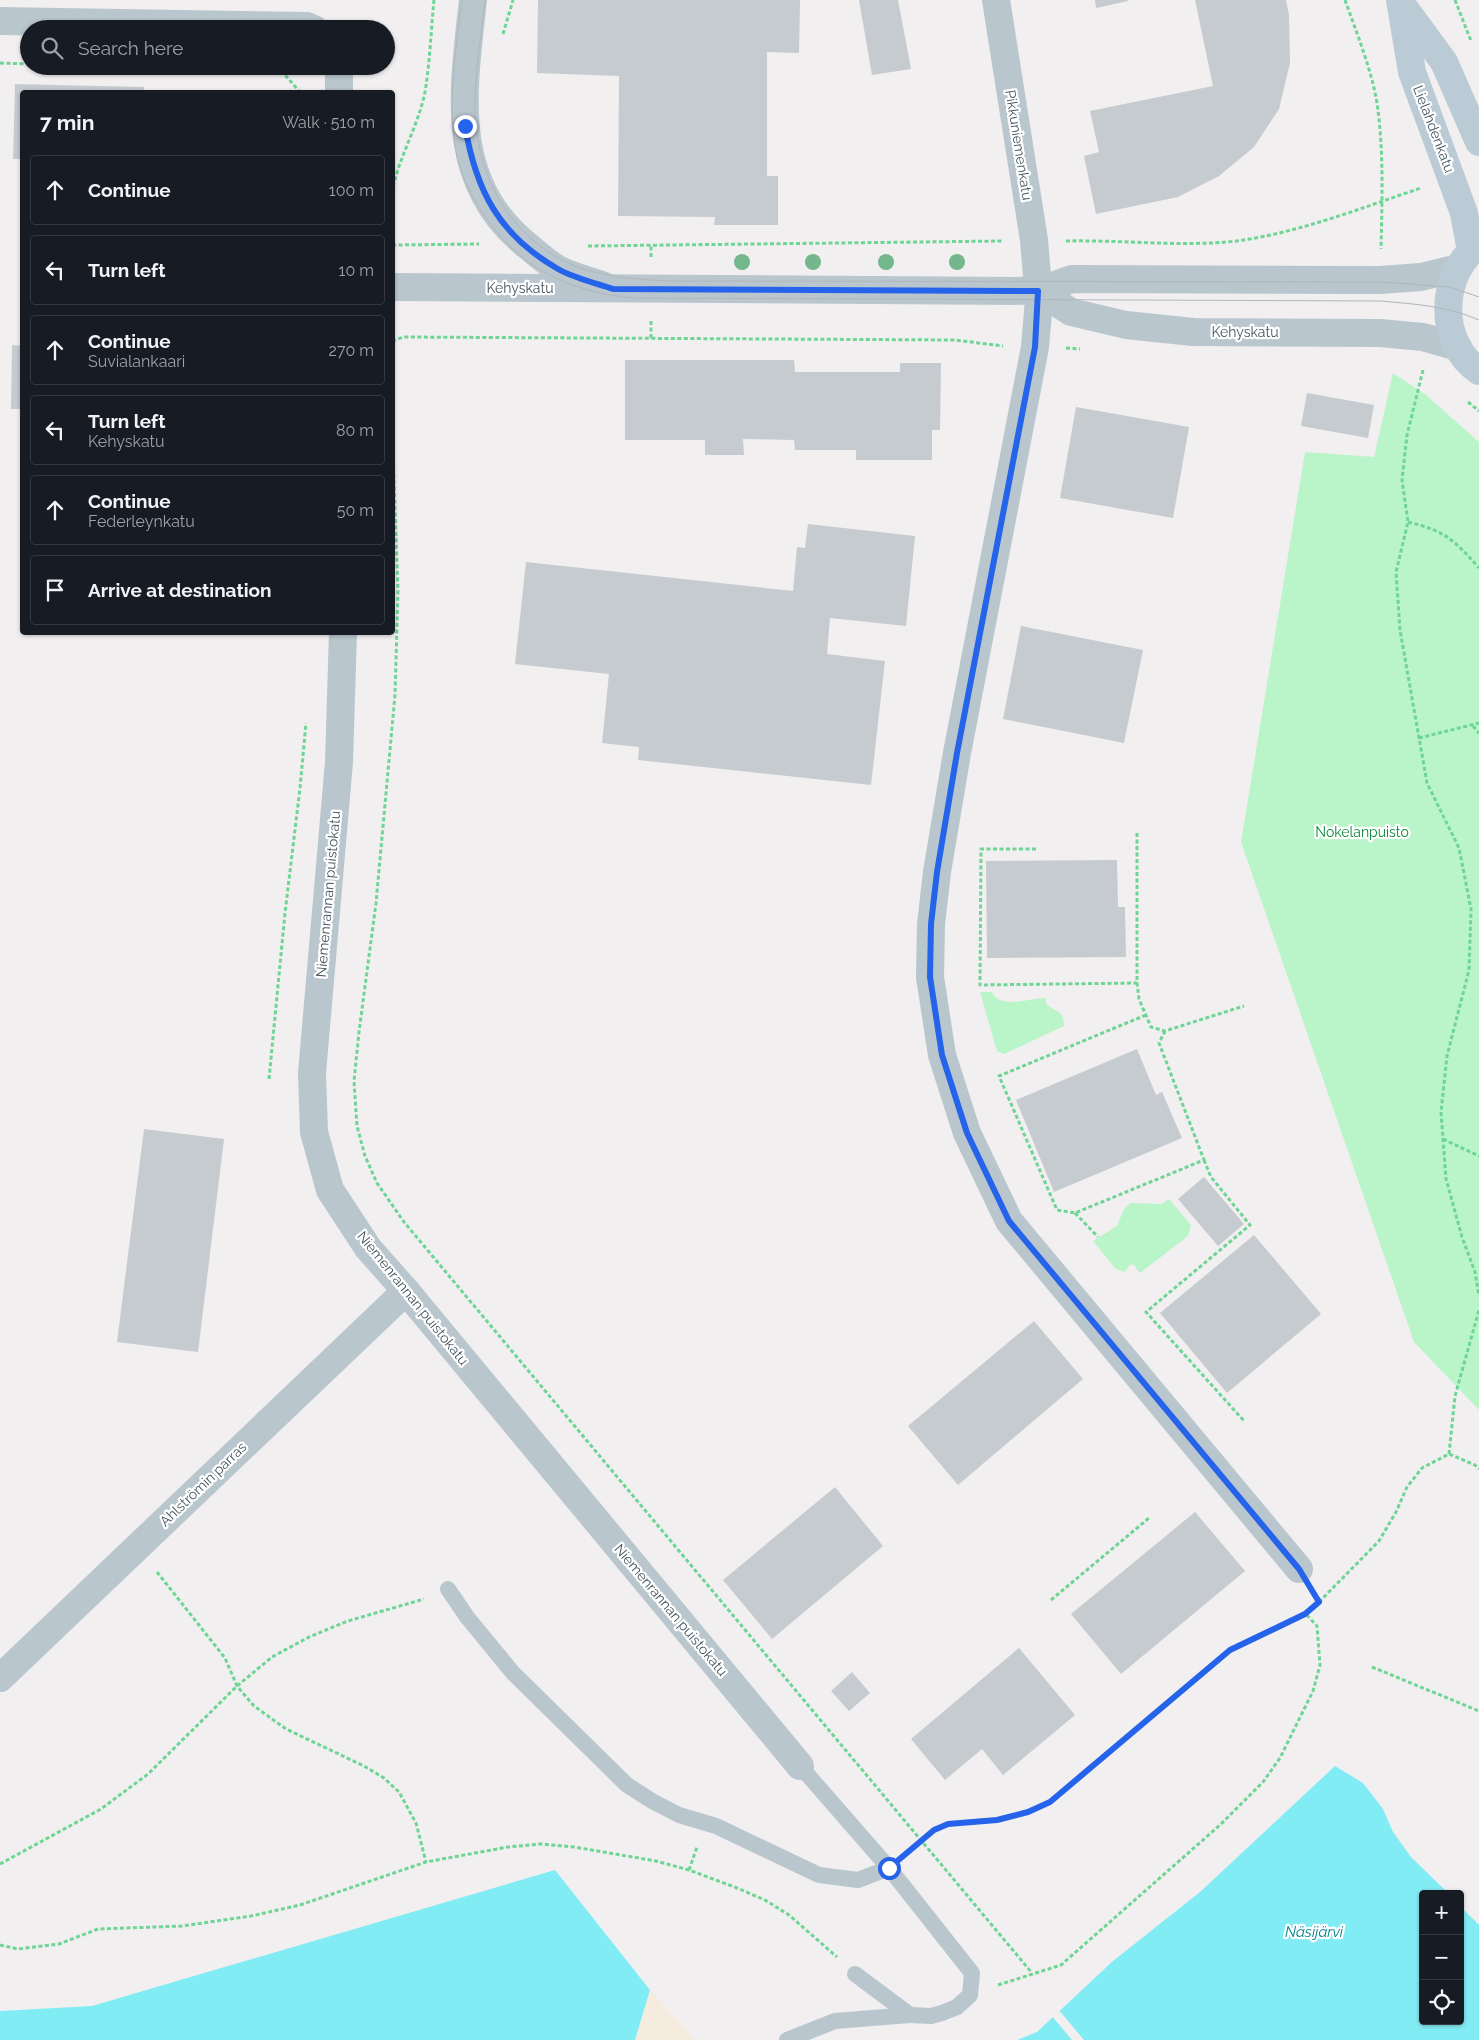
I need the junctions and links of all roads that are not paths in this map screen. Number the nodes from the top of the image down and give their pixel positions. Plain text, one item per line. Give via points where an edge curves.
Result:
1 (473, 0) edge
2 (996, 0) edge
3 (1401, 3) edge
4 (0, 21) edge
5 (20, 21) edge
6 (339, 75) edge
7 (339, 90) edge
8 (1479, 142) edge
9 (1469, 255) edge
10 (395, 287) edge
11 (613, 289) junction
12 (1038, 291) junction
13 (1458, 347) junction
14 (1479, 370) edge
15 (343, 635) edge
16 (406, 1291) junction
17 (1299, 1569) road end
18 (448, 1589) road end
19 (0, 1678) edge
20 (800, 1766) joint
21 (889, 1868) junction
22 (855, 1974) road end
23 (910, 2015) junction
24 (787, 2040) edge

1 - 11 street via 464,100 465,126 474,169 485,196 502,222 559,270
2 - 12 street, Pikkuniemenkatu via 1034,240
3 - 8 main road, Lielahdenkatu via 1444,62
3 - 9 main road, Lielahdenkatu via 1412,72 1464,213
4 - 5 street
6 - 7 street
9 - 12 street, Kehyskatu via 1421,277 1380,280 1072,279
9 - 13 main road via 1450,287 1450,329
10 - 11 street, Kehyskatu
11 - 12 street, Kehyskatu
12 - 13 street, Kehyskatu via 1071,312 1126,325 1193,332 1380,333 1423,337
12 - 17 street, Pikkuniemenkatu via 1035,347 937,872 931,924 930,977 942,1055 967,1133 1009,1221
13 - 14 main road
15 - 16 street, Niemenrannan puistokatu via 338,772 312,1073 314,1132 330,1190 368,1248
16 - 19 street, Ahlströmin parras
16 - 20 street, Niemenrannan puistokatu
18 - 21 lane via 513,1673 627,1785 652,1802 679,1815 716,1826 820,1875 858,1880
20 - 21 lane
21 - 23 lane via 972,1973 970,1995 956,2007 931,2016
22 - 23 lane
23 - 24 lane via 835,2021

